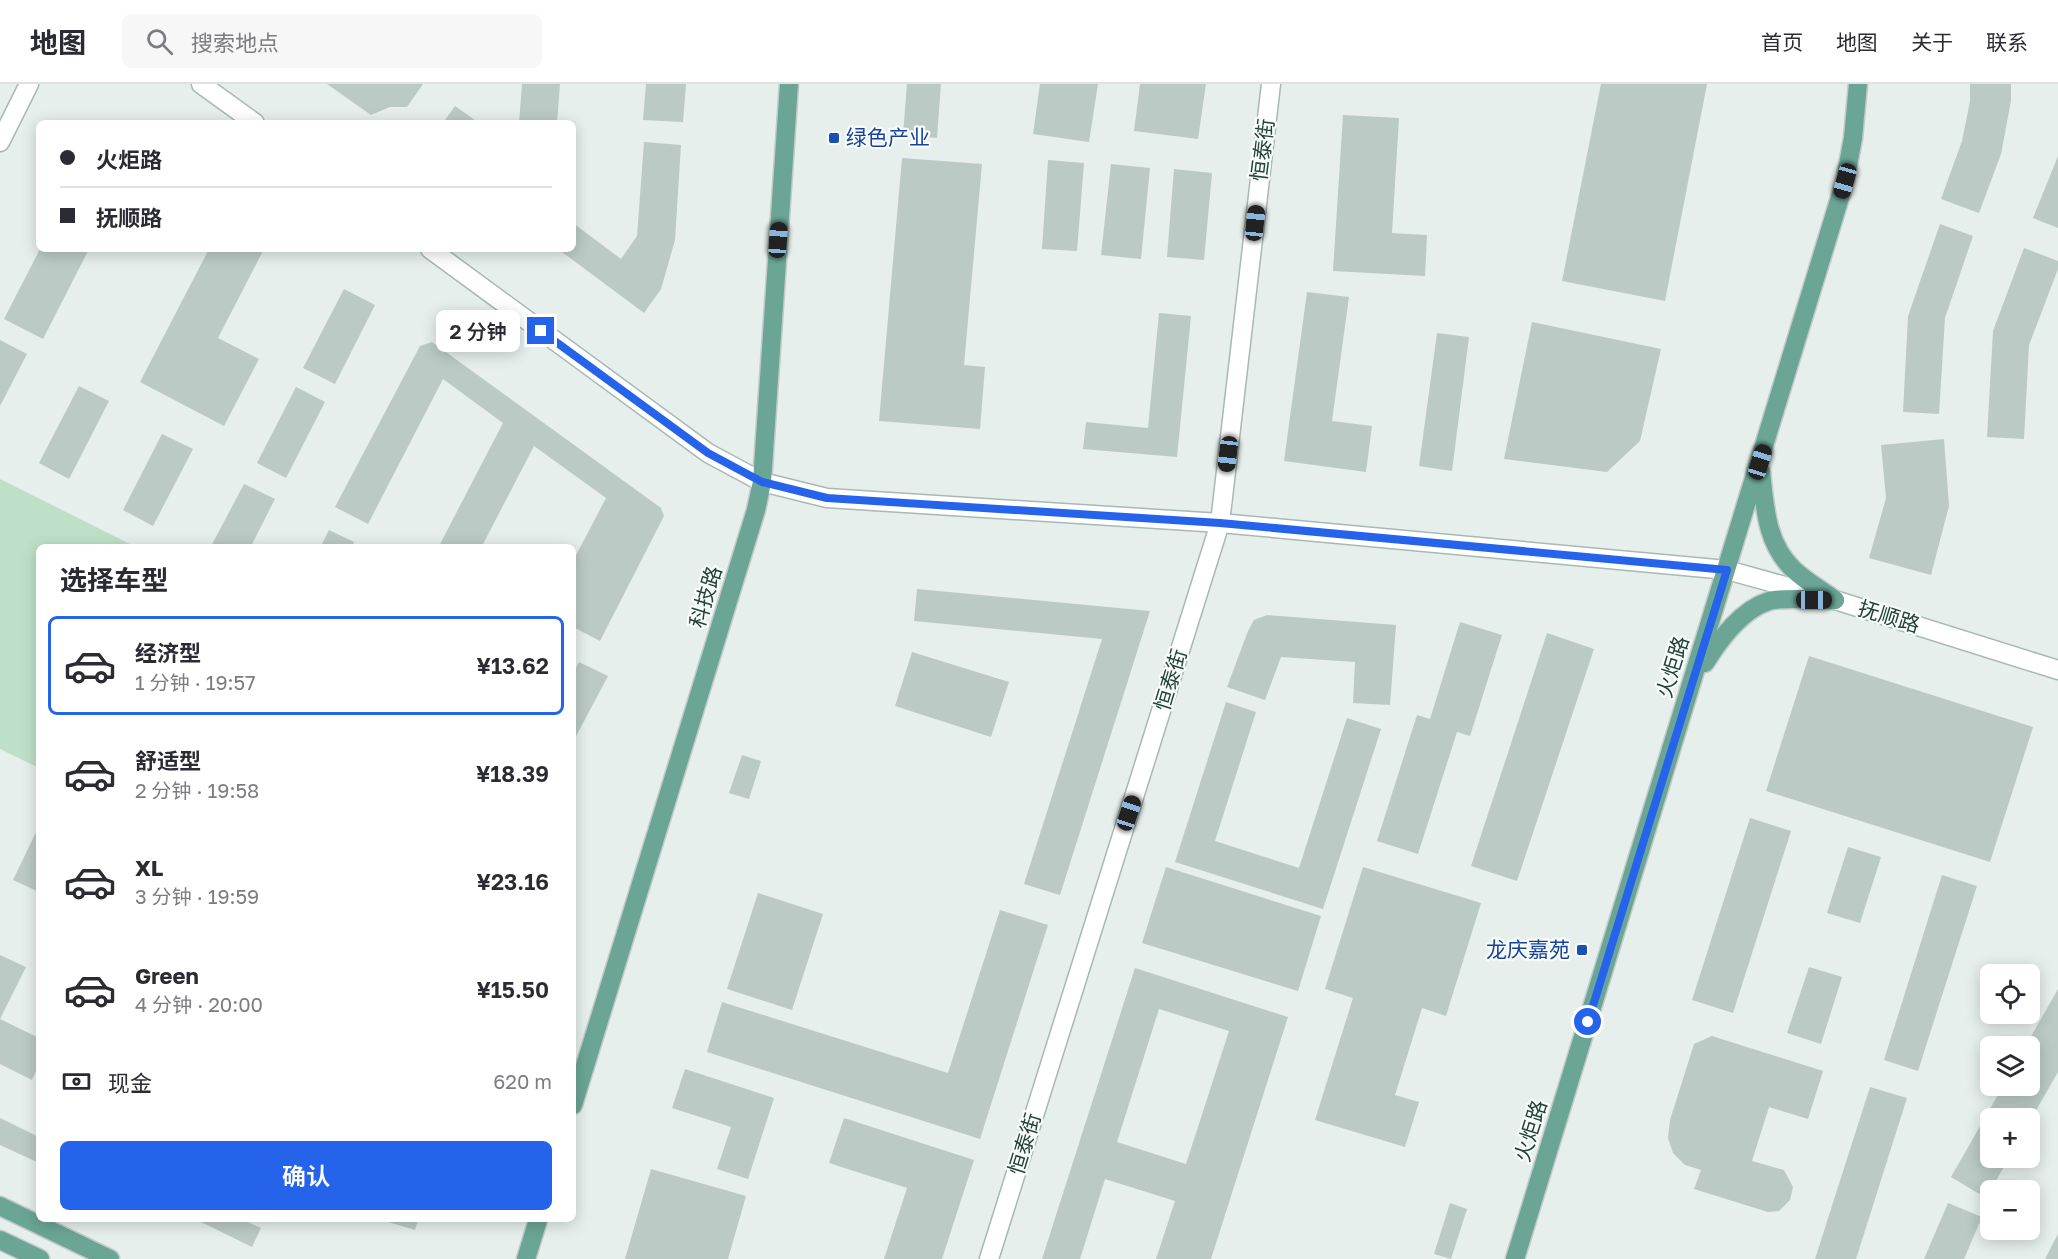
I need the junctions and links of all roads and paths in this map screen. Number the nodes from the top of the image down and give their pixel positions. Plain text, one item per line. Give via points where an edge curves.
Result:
1 (29, 84) edge
2 (201, 84) edge
3 (789, 84) edge
4 (1271, 84) edge
5 (1858, 84) edge
6 (251, 120) edge
7 (0, 142) edge
8 (434, 252) edge
9 (1760, 462) junction
10 (762, 482) junction
11 (1220, 523) junction
12 (1727, 570) junction
13 (1835, 600) junction
14 (2058, 670) edge
15 (1691, 687) junction
16 (576, 1095) edge
17 (0, 1206) edge
18 (537, 1222) edge
19 (0, 1240) edge
20 (40, 1259) edge
21 (110, 1259) edge
22 (526, 1259) edge
23 (989, 1259) edge
24 (1515, 1259) edge

1 - 7 street
2 - 6 street
3 - 10 main road, 科技路
4 - 11 street, 恒泰街
5 - 9 main road, 火炬路 via 1845,181
8 - 10 street, 抚顺路 via 708,453
9 - 12 main road, 火炬路
9 - 13 main road via 1766,522 1776,548 1793,569
10 - 11 street, 抚顺路 via 827,498
10 - 16 main road, 科技路
11 - 12 street, 抚顺路
11 - 23 street, 恒泰街
12 - 13 street, 抚顺路
12 - 15 main road, 火炬路
13 - 14 street, 抚顺路
13 - 15 main road via 1770,601 1749,611 1719,640
15 - 24 main road, 火炬路
17 - 21 main road
18 - 22 main road
19 - 20 main road

